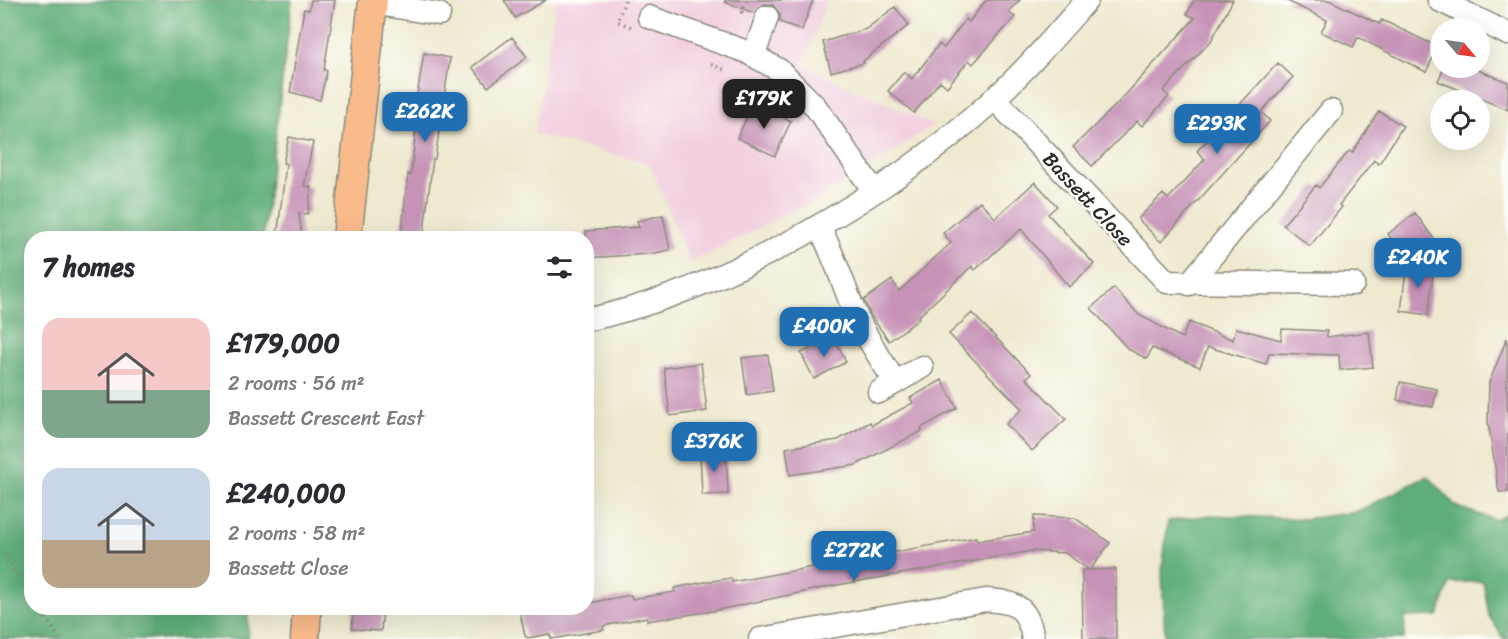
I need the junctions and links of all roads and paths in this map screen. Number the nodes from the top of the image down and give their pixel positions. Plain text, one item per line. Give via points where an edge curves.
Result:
1 (625, 0) edge
2 (1087, 0) edge
3 (1439, 0) edge
4 (373, 1) edge
5 (439, 14) dead end
6 (767, 17) dead end
7 (642, 22) joint
8 (1508, 34) edge
9 (754, 55) junction
10 (711, 64) dead end
11 (726, 70) dead end
12 (994, 98) junction
13 (1330, 111) dead end
14 (873, 191) junction
15 (819, 226) junction
16 (348, 231) edge
17 (1189, 284) junction
18 (1353, 284) dead end
19 (594, 318) edge
20 (922, 367) dead end
21 (0, 550) edge
22 (24, 585) edge
23 (44, 615) edge
24 (307, 615) edge
25 (60, 639) edge
26 (305, 639) edge
27 (760, 639) edge
28 (1033, 639) edge

1 - 7 path via 617,21
2 - 12 street
3 - 8 street
4 - 5 street
4 - 16 main road
6 - 9 street
7 - 9 street
9 - 14 street via 779,70 805,94
10 - 11 path
12 - 14 street via 950,136
12 - 17 street, Bassett Close via 1161,278 1173,284
13 - 17 street
14 - 15 street
15 - 19 street via 670,295
15 - 20 street via 887,387
17 - 18 street, Bassett Close
21 - 22 path
23 - 25 path
24 - 26 main road
27 - 28 street via 986,600 1007,602 1024,611

